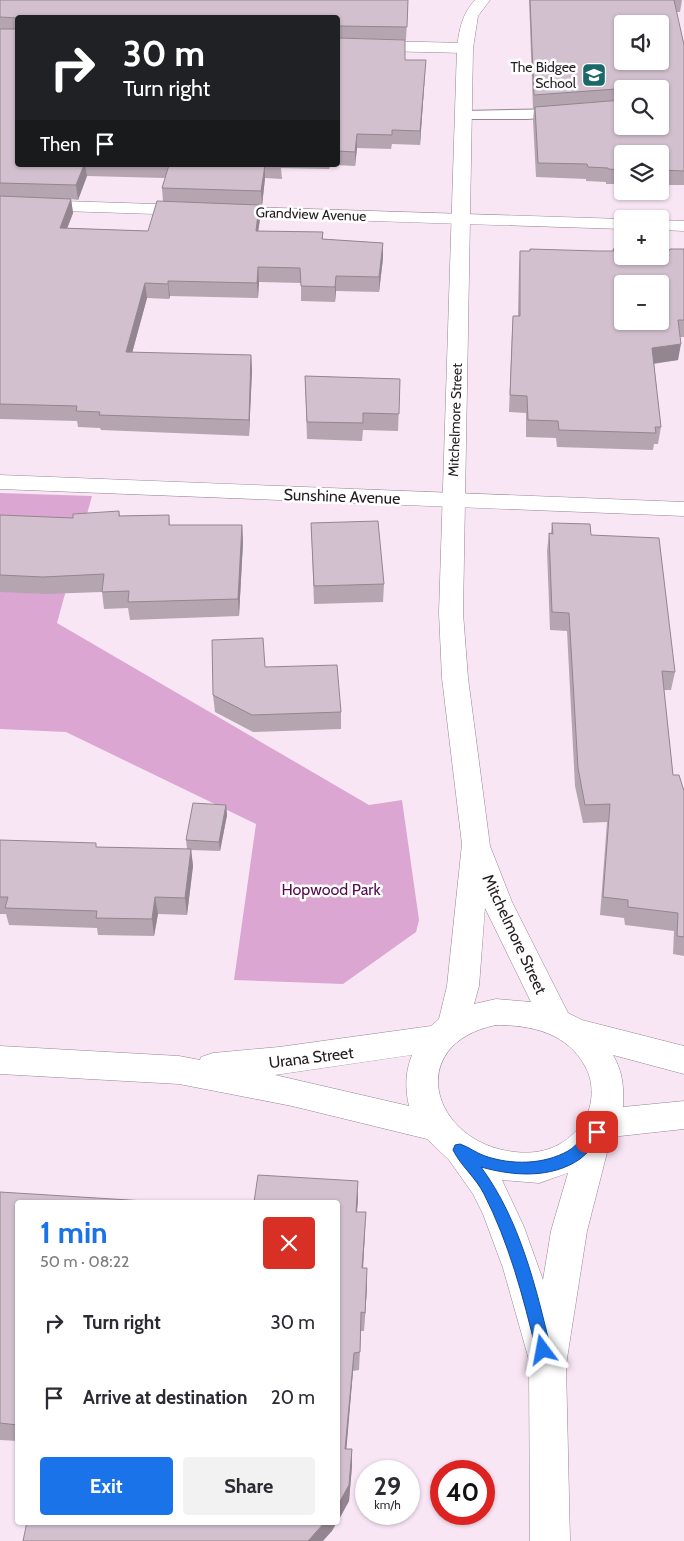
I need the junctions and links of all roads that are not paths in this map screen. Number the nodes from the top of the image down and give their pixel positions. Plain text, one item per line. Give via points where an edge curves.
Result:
1 (483, 0) edge
2 (340, 45) edge
3 (465, 48) junction
4 (576, 112) edge
5 (463, 115) junction
6 (0, 204) edge
7 (460, 219) junction
8 (614, 224) edge
9 (669, 225) edge
10 (684, 226) edge
11 (0, 482) edge
12 (452, 501) junction
13 (684, 509) edge
14 (476, 844) junction
15 (565, 1027) junction
16 (447, 1032) junction
17 (0, 1060) edge
18 (684, 1060) edge
19 (180, 1070) junction
20 (684, 1115) edge
21 (598, 1130) junction
22 (448, 1138) junction
23 (547, 1365) junction
24 (550, 1541) edge

1 - 3 street, Mitchelmore Street via 470,16
2 - 3 street
3 - 5 street, Mitchelmore Street
4 - 5 lane
5 - 7 street, Mitchelmore Street
6 - 7 street, Grandview Avenue
7 - 8 street, Grandview Avenue
7 - 12 street, Mitchelmore Street
9 - 10 street
11 - 12 street, Sunshine Avenue
12 - 13 street, Sunshine Avenue
12 - 14 street, Mitchelmore Street via 451,613 455,678
14 - 15 street, Mitchelmore Street via 497,902
14 - 16 street, Mitchelmore Street via 463,986
15 - 16 street via 550,1019 521,1012 496,1012 474,1016
15 - 18 street
15 - 21 street via 591,1048 603,1069 608,1105
16 - 19 street, Urana Street via 279,1061
16 - 22 street via 436,1042 425,1061 421,1083 431,1120
17 - 19 street, Urana Street
19 - 22 street, Urana Street via 292,1092
20 - 21 street
21 - 22 street via 575,1154 560,1162 531,1169 502,1167 480,1161
21 - 23 street via 569,1232
22 - 23 street via 487,1187 510,1232
23 - 24 street

